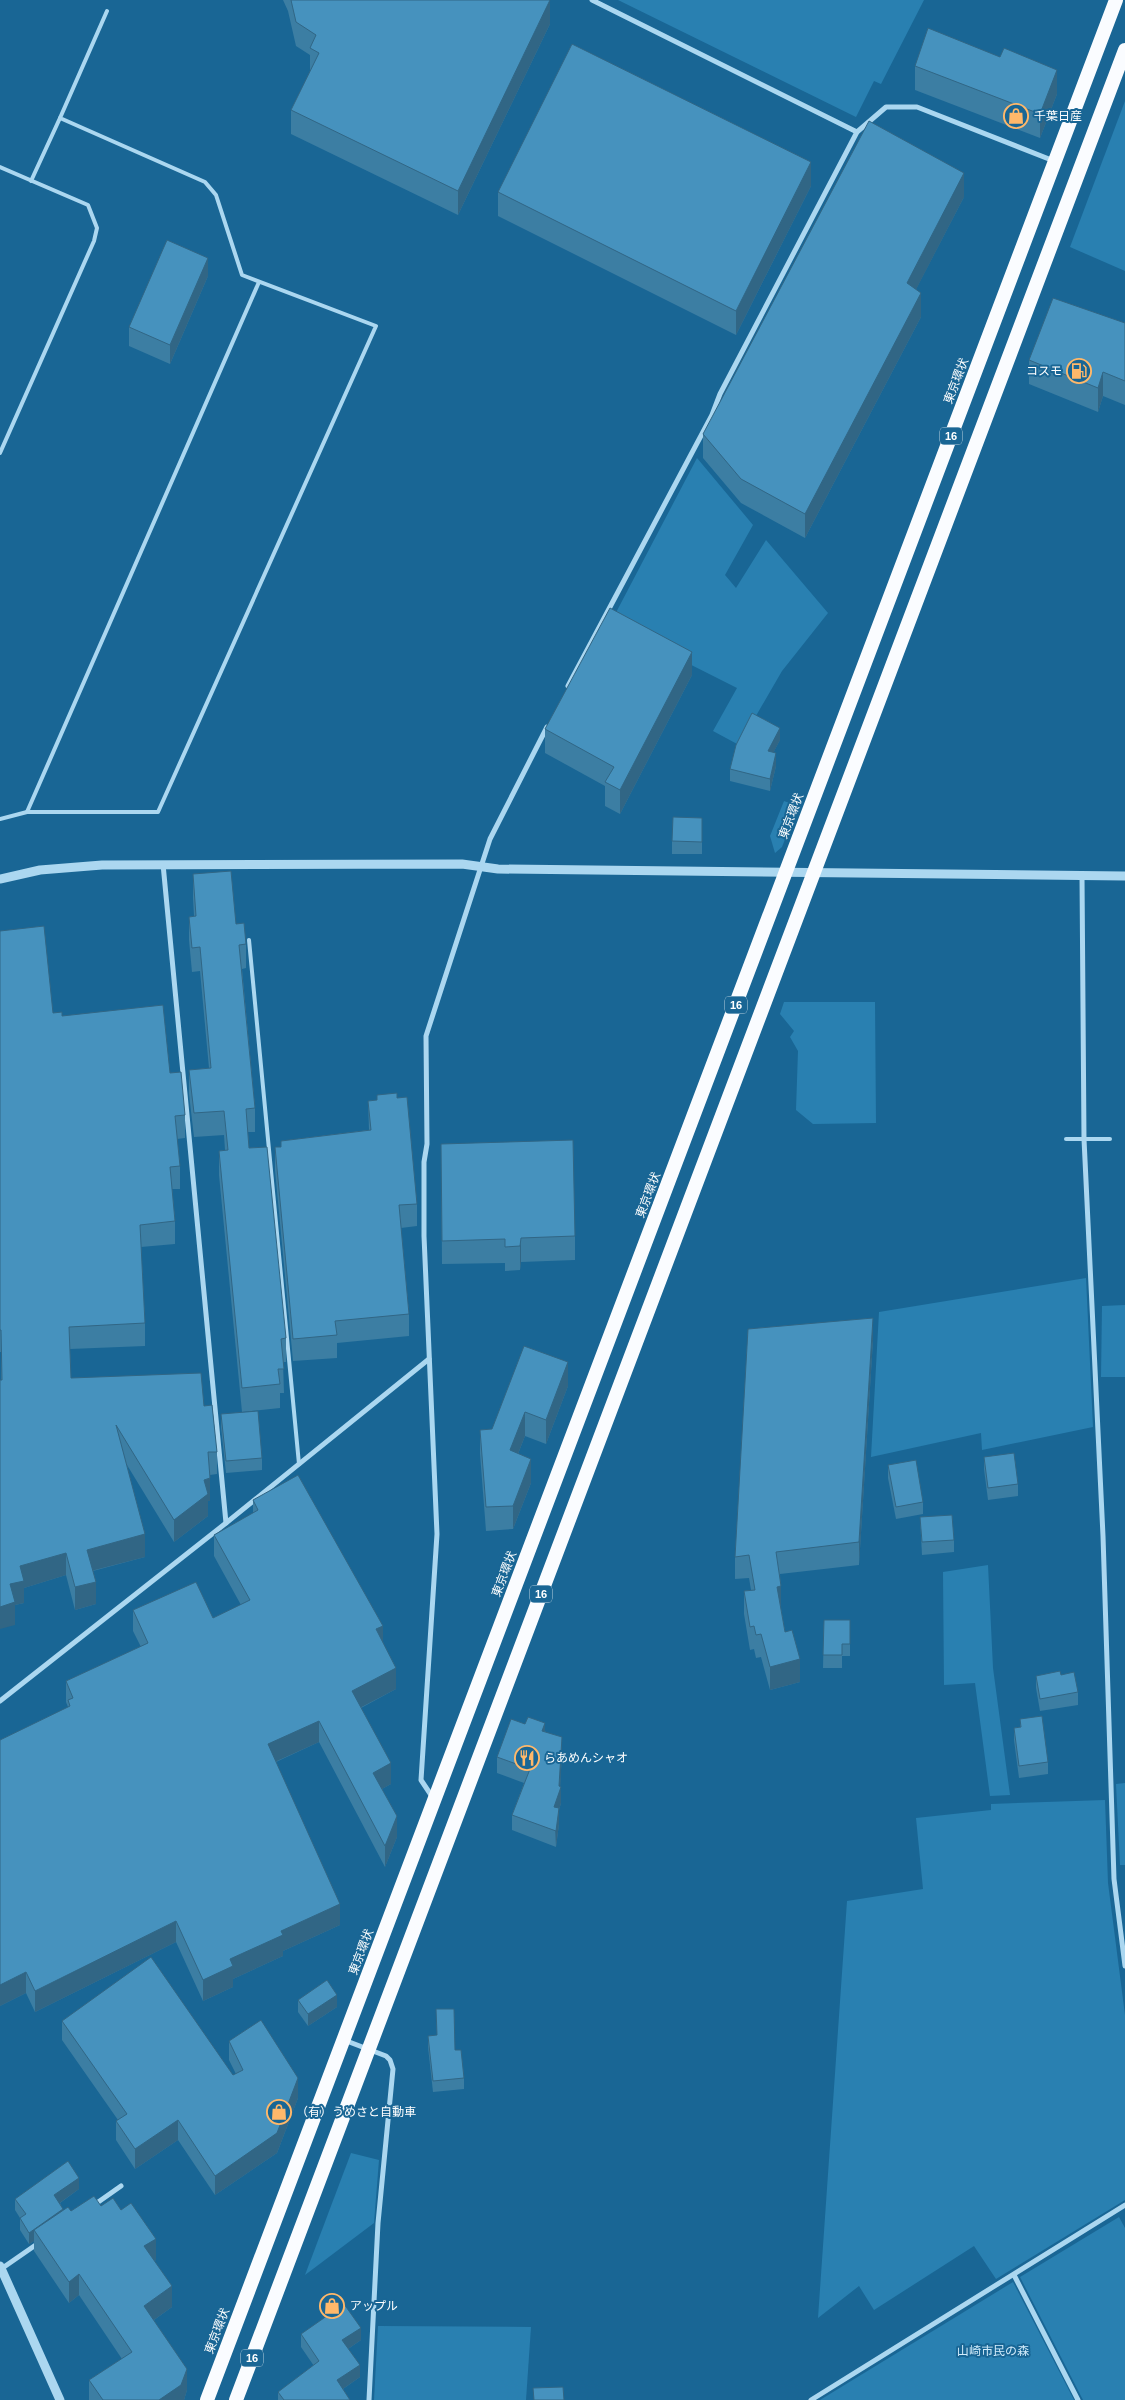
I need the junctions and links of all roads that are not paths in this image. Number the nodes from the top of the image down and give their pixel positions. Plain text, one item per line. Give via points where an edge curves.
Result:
1 (592, 0) edge
2 (1116, 0) edge
3 (107, 11) dead end
4 (1125, 50) edge
5 (60, 118) junction
6 (857, 132) junction
7 (1055, 162) junction
8 (0, 167) edge
9 (31, 181) junction
10 (259, 282) junction
11 (0, 453) edge
12 (567, 688) edge
13 (549, 724) edge
14 (27, 812) junction
15 (0, 819) edge
16 (163, 863) junction
17 (480, 867) junction
18 (786, 872) junction
19 (814, 873) junction
20 (1082, 876) junction
21 (1125, 876) edge
22 (0, 879) edge
23 (249, 940) dead end
24 (1066, 1139) dead end
25 (1084, 1139) junction
26 (1110, 1139) dead end
27 (429, 1359) junction
28 (299, 1464) junction
29 (226, 1523) junction
30 (0, 1701) edge
31 (435, 1800) junction
32 (1125, 1966) edge
33 (344, 2040) junction
34 (369, 2049) junction
35 (121, 2186) dead end
36 (1125, 2205) edge
37 (89, 2208) edge
38 (49, 2236) edge
39 (1, 2268) edge
40 (1014, 2275) junction
41 (60, 2400) edge
42 (207, 2400) edge
43 (236, 2400) edge
44 (369, 2400) edge
45 (811, 2400) edge
46 (1078, 2400) edge

1 - 6 street
2 - 7 highway, 東京環状 / 16
3 - 5 lane
4 - 19 highway, 16
5 - 9 lane
5 - 10 lane via 205,182 216,195 242,275
6 - 7 street via 886,107 917,108
6 - 12 street
7 - 18 highway, 東京環状 / 16
8 - 9 lane
9 - 11 lane via 88,205 97,228
10 - 14 lane
10 - 14 lane via 376,326 158,812
13 - 17 street via 490,839
14 - 15 lane
16 - 17 street via 462,864
16 - 22 street via 40,870
16 - 29 street
17 - 18 street
17 - 27 street via 426,1036 424,1236
18 - 19 street
18 - 31 highway, 東京環状 / 16
19 - 20 street
19 - 34 highway, 16
20 - 21 street
20 - 25 street
23 - 28 lane
24 - 25 lane
25 - 26 lane
25 - 32 street via 1104,1536 1114,1879
27 - 28 street
27 - 31 street via 437,1534 421,1780
28 - 29 street
29 - 30 street
31 - 33 highway, 東京環状 / 16
33 - 34 street
33 - 42 highway, 東京環状 / 16
34 - 43 highway, 16
34 - 44 street via 388,2058 393,2069 378,2223
35 - 37 street
36 - 40 street
38 - 39 street
39 - 41 street
40 - 45 street
40 - 46 street

